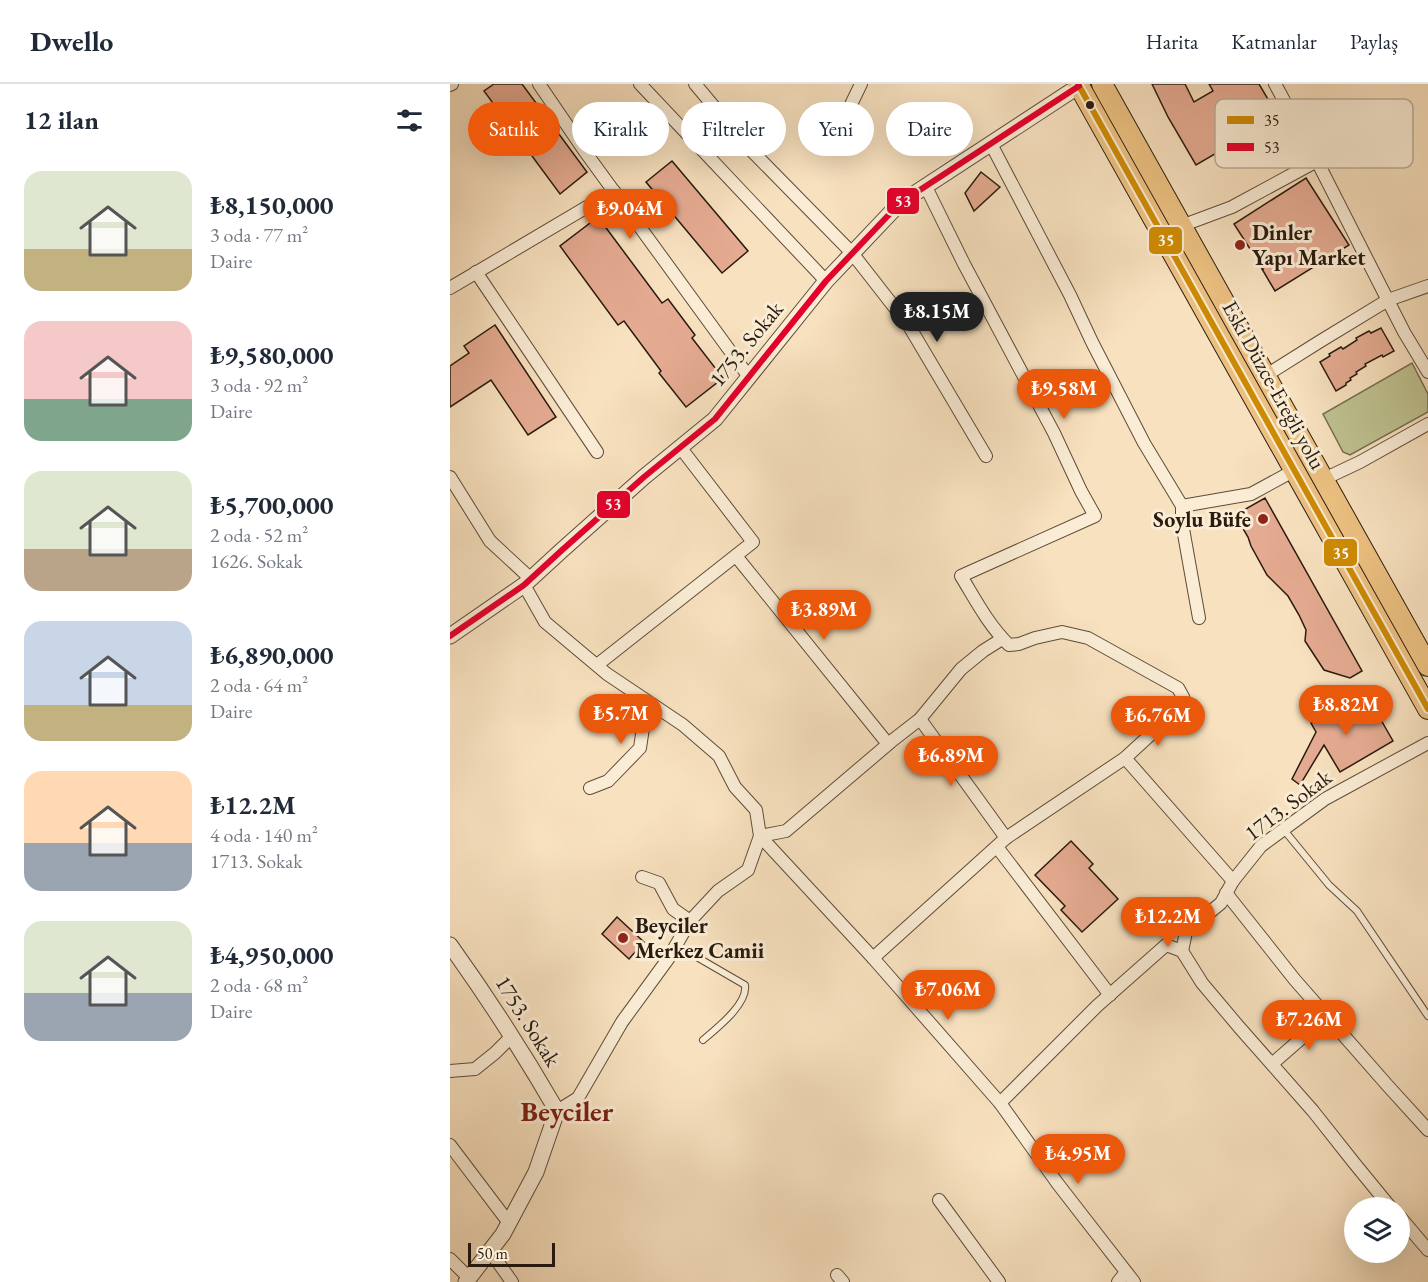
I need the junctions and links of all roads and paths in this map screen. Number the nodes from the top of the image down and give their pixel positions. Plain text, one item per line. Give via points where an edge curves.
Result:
1 (539, 84) edge
2 (640, 84) edge
3 (695, 84) edge
4 (861, 84) edge
5 (1102, 84) edge
6 (1275, 84) edge
7 (1079, 85) edge
8 (1283, 99) edge
9 (852, 102) edge
10 (991, 144) junction
11 (1304, 168) edge
12 (1321, 168) edge
13 (926, 187) junction
14 (614, 191) junction
15 (1180, 226) junction
16 (852, 253) junction
17 (476, 272) junction
18 (826, 281) junction
19 (1428, 286) edge
20 (450, 288) edge
21 (1388, 300) junction
22 (1428, 372) edge
23 (1265, 376) junction
24 (749, 377) junction
25 (1428, 424) edge
26 (680, 447) junction
27 (597, 452) dead end
28 (986, 456) dead end
29 (1295, 470) junction
30 (450, 477) edge
31 (1324, 479) junction
32 (1182, 506) junction
33 (736, 556) junction
34 (528, 582) junction
35 (1200, 618) dead end
36 (450, 636) edge
37 (1002, 639) junction
38 (597, 665) junction
39 (1428, 666) edge
40 (642, 698) junction
41 (1428, 709) edge
42 (920, 719) junction
43 (1428, 742) edge
44 (888, 744) junction
45 (1125, 758) junction
46 (590, 788) dead end
47 (1283, 830) junction
48 (760, 836) junction
49 (1001, 842) junction
50 (642, 877) dead end
51 (1233, 881) junction
52 (1227, 893) junction
53 (690, 921) junction
54 (676, 945) junction
55 (451, 948) edge
56 (1182, 951) junction
57 (873, 958) junction
58 (1110, 995) junction
59 (1327, 1016) junction
60 (1428, 1016) edge
61 (512, 1036) junction
62 (703, 1040) dead end
63 (1272, 1064) junction
64 (450, 1071) edge
65 (1000, 1103) junction
66 (556, 1111) junction
67 (1428, 1130) edge
68 (450, 1145) edge
69 (1382, 1197) edge
70 (939, 1200) dead end
71 (509, 1223) junction
72 (1410, 1229) edge
73 (1428, 1250) edge
74 (490, 1251) junction
75 (450, 1259) edge
76 (1126, 1272) junction
77 (468, 1280) edge
78 (512, 1282) edge
79 (999, 1282) edge
80 (1118, 1282) edge
81 (1134, 1282) edge

1 - 14 street
2 - 18 street
3 - 16 street via 747,146
4 - 9 street
5 - 15 main road, Eski Düzce-Ereğli yolu
6 - 8 street
7 - 10 street, 1753. Sokak
7 - 29 main road, Eski Düzce-Ereğli yolu
10 - 13 street, 1753. Sokak
10 - 32 street via 1140,435
11 - 15 street via 1232,207
12 - 21 street
13 - 16 street, 1753. Sokak via 900,203
13 - 37 street via 1095,516 961,576
14 - 17 street
14 - 24 street
15 - 23 main road, Eski Düzce-Ereğli yolu
16 - 18 street, 1753. Sokak
16 - 28 street via 909,326
17 - 20 street
17 - 27 street
18 - 24 street, 1753. Sokak
19 - 21 street
21 - 22 street
21 - 23 street
23 - 31 main road, Eski Düzce-Ereğli yolu
24 - 26 street, 1753. Sokak via 715,418
25 - 31 street
26 - 33 street via 753,542
26 - 34 street, 1753. Sokak
29 - 32 street via 1251,494
29 - 41 main road, Eski Düzce-Ereğli yolu
30 - 34 street via 490,541
31 - 39 main road, Eski Düzce-Ereğli yolu
32 - 35 street
33 - 38 street
33 - 44 street
34 - 36 street, 1753. Sokak
34 - 38 street via 545,622
37 - 42 street via 961,669
37 - 45 street via 1009,645 1020,644 1062,632 1088,638 1178,688 1185,703
38 - 40 street
40 - 46 street via 640,747 608,781
40 - 48 street via 683,725 719,756 735,787 756,810
42 - 44 street
42 - 49 street
43 - 47 street, 1713. Sokak via 1324,799
44 - 48 street via 786,831
45 - 49 street
45 - 51 street
47 - 51 street, 1713. Sokak via 1261,846
47 - 60 lane via 1329,885 1357,911
48 - 53 street via 748,870 718,891
48 - 57 street
49 - 57 street
49 - 58 street
50 - 53 street via 658,883 673,909
51 - 52 street, 1713. Sokak
52 - 56 street, 1713. Sokak via 1221,903 1186,932
52 - 59 street
53 - 54 street
54 - 62 lane via 745,985 746,992 739,1004
54 - 66 street via 622,1022 578,1098
55 - 61 street, 1753. Sokak
56 - 58 street via 1166,945
56 - 63 street via 1202,983
57 - 65 street
58 - 65 street
59 - 63 street
59 - 67 street
61 - 64 street via 475,1069
61 - 66 street, 1753. Sokak
63 - 69 street
65 - 76 street
66 - 71 street via 536,1172
68 - 71 street
70 - 79 street
71 - 74 street
72 - 73 street
74 - 77 street
74 - 78 street
75 - 77 street
76 - 80 street
76 - 81 street

